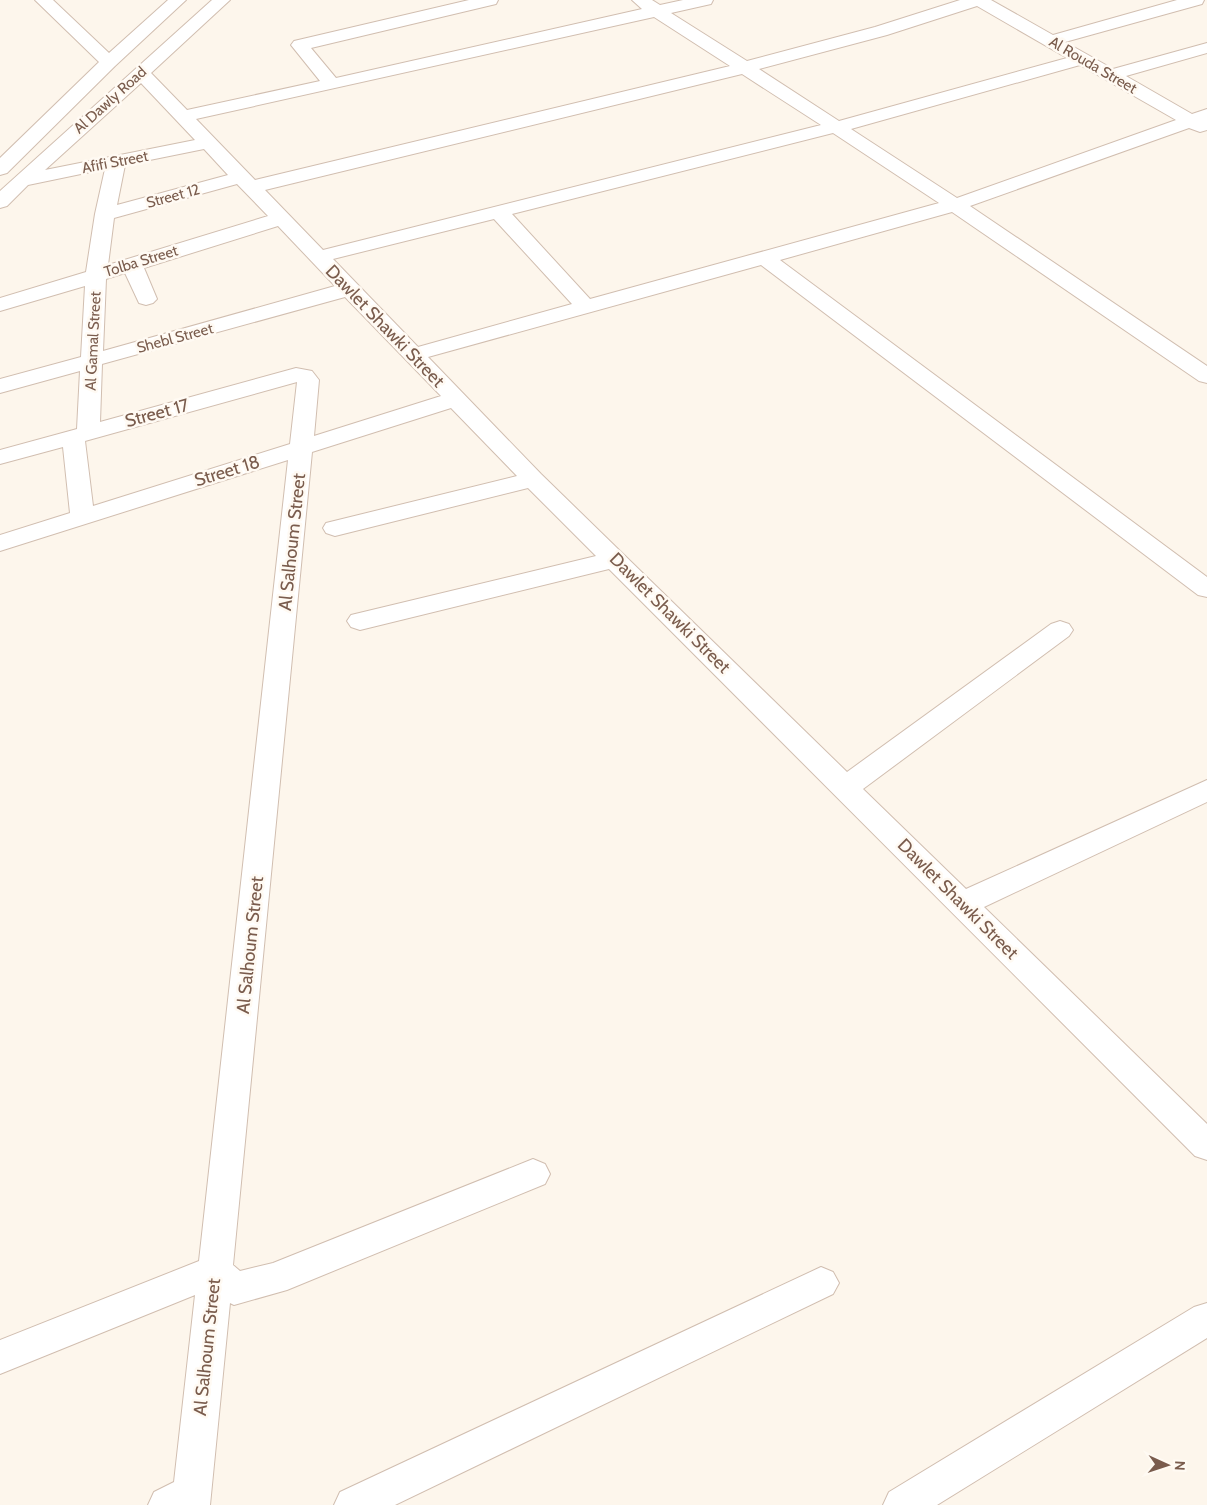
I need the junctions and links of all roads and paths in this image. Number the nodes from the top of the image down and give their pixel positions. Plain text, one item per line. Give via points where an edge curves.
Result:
1 (43, 0) edge
2 (178, 0) edge
3 (222, 0) edge
4 (490, 0) edge
5 (640, 0) edge
6 (705, 0) edge
7 (978, 0) edge
8 (1196, 0) edge
9 (658, 10) junction
10 (1050, 41) junction
11 (1207, 48) edge
12 (1082, 59) junction
13 (109, 62) junction
14 (743, 68) junction
15 (140, 73) junction
16 (1110, 75) junction
17 (332, 84) junction
18 (182, 116) junction
19 (1198, 117) edge
20 (836, 127) junction
21 (1207, 130) edge
22 (208, 143) junction
23 (116, 162) junction
24 (0, 169) edge
25 (22, 180) junction
26 (246, 182) junction
27 (0, 202) edge
28 (955, 205) junction
29 (498, 211) junction
30 (105, 214) junction
31 (281, 219) junction
32 (318, 257) junction
33 (763, 258) junction
34 (132, 264) junction
35 (96, 275) junction
36 (349, 289) junction
37 (146, 298) dead end
38 (0, 304) edge
39 (586, 307) junction
40 (412, 355) junction
41 (91, 361) junction
42 (1207, 376) edge
43 (309, 384) joint
44 (0, 386) edge
45 (455, 399) junction
46 (81, 434) junction
47 (302, 448) junction
48 (0, 457) edge
49 (533, 479) junction
50 (82, 516) junction
51 (335, 528) dead end
52 (0, 543) edge
53 (615, 559) junction
54 (1207, 590) edge
55 (360, 622) dead end
56 (1060, 630) dead end
57 (846, 787) junction
58 (1207, 790) edge
59 (962, 904) junction
60 (1207, 1146) edge
61 (533, 1174) dead end
62 (215, 1271) junction
63 (821, 1282) dead end
64 (1207, 1319) edge
65 (0, 1357) edge
66 (183, 1501) edge
67 (353, 1505) edge
68 (902, 1505) edge

1 - 13 street
2 - 13 street, Al Dawly Road
3 - 15 street, Al Dawly Road
4 - 17 street via 300,45
5 - 9 street
6 - 9 street
7 - 10 street, Al Rouda Street
7 - 14 street, Street 12 via 882,31
8 - 10 street
9 - 14 street
9 - 17 street
10 - 12 street, Al Rouda Street
11 - 16 street
12 - 16 street, Al Rouda Street
12 - 20 street
13 - 24 street, Al Dawly Road
14 - 20 street
14 - 26 street, Street 12
15 - 18 street, Dawlet Shawki Street
15 - 25 street, Al Dawly Road
16 - 19 street, Al Rouda Street
17 - 18 street
18 - 22 street, Dawlet Shawki Street
19 - 21 street, Al Rouda Street
19 - 28 street
20 - 28 street
20 - 29 street
22 - 23 street, Afifi Street
22 - 26 street, Dawlet Shawki Street
23 - 25 street, Afifi Street
23 - 30 street, Al Gamal Street
25 - 27 street, Al Dawly Road
26 - 30 street, Street 12
26 - 31 street, Dawlet Shawki Street
28 - 33 street
28 - 42 street
29 - 32 street
29 - 39 street
30 - 35 street, Al Gamal Street
31 - 32 street, Dawlet Shawki Street
31 - 34 street, Tolba Street
32 - 36 street, Dawlet Shawki Street
33 - 39 street
33 - 54 street
34 - 35 street, Tolba Street
34 - 37 street
35 - 38 street, Tolba Street
35 - 41 street, Al Gamal Street
36 - 40 street, Dawlet Shawki Street
36 - 41 street, Shebl Street
39 - 40 street
40 - 45 street, Dawlet Shawki Street
41 - 44 street, Shebl Street
41 - 46 street, Al Gamal Street
43 - 46 street, Street 17 via 304,376 296,375
43 - 47 street, Al Salhoum Street
45 - 47 street, Street 18
45 - 49 street, Dawlet Shawki Street
46 - 48 street, Street 17
46 - 50 street, Al Gamal Street
47 - 50 street, Street 18
47 - 62 street, Al Salhoum Street
49 - 51 street
49 - 53 street, Dawlet Shawki Street
50 - 52 street, Street 18
53 - 55 street
53 - 57 street, Dawlet Shawki Street
56 - 57 street
57 - 59 street, Dawlet Shawki Street
58 - 59 street
59 - 60 street, Dawlet Shawki Street
61 - 62 street via 276,1279 234,1289
62 - 65 street
62 - 66 street, Al Salhoum Street
63 - 67 street
64 - 68 street

